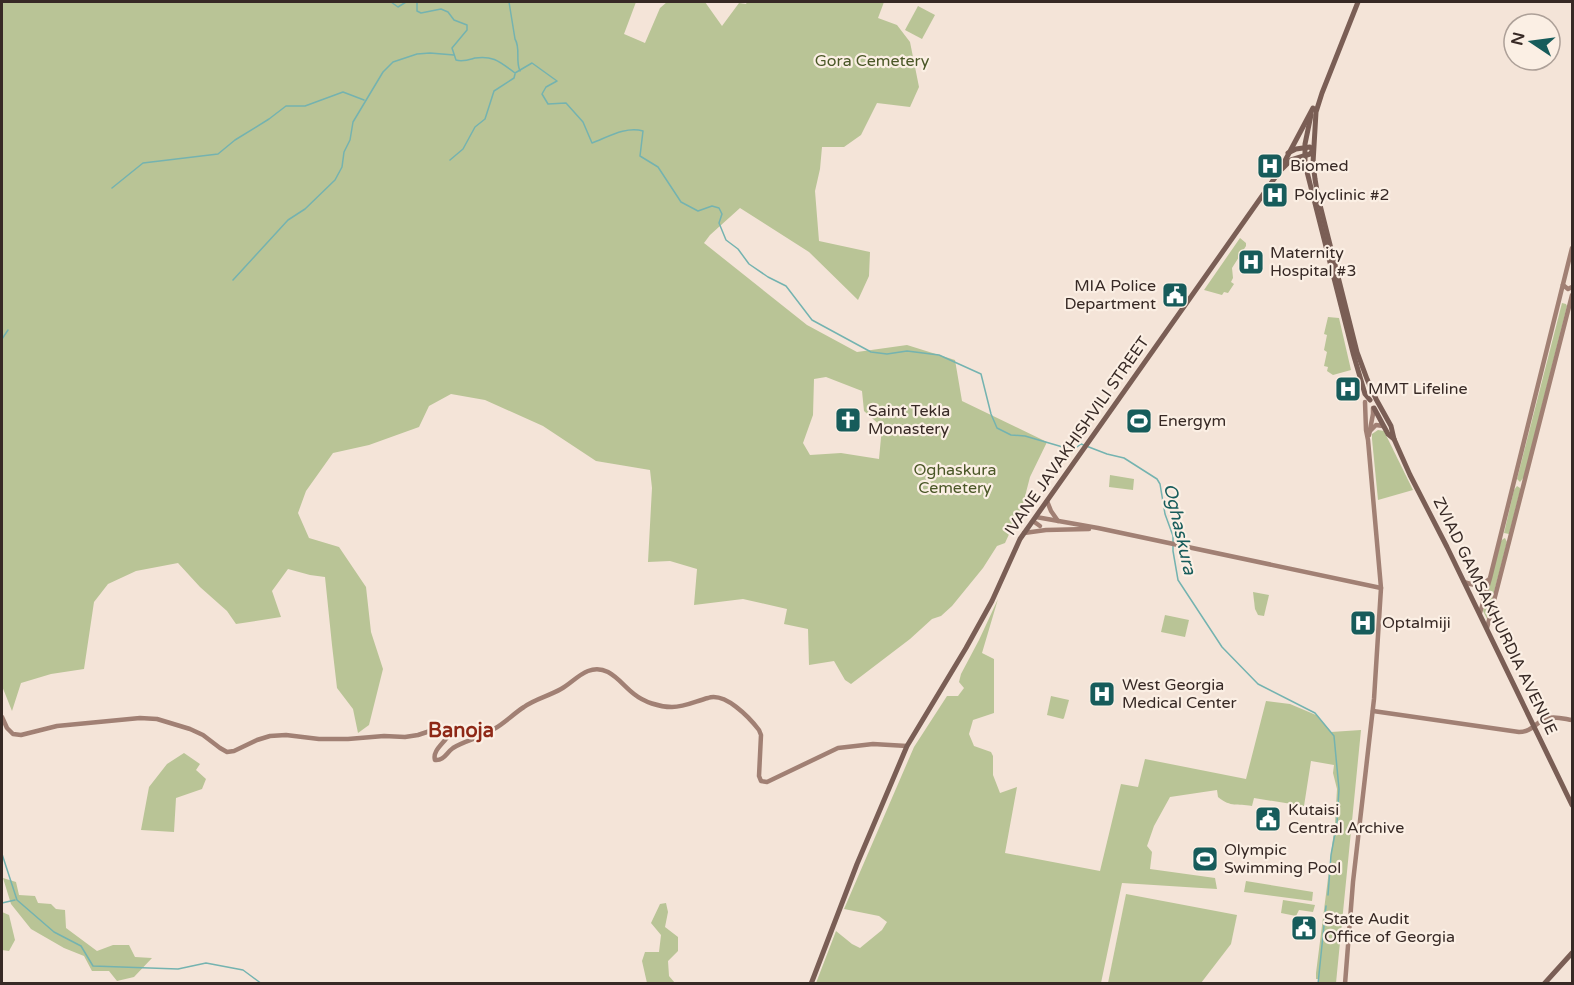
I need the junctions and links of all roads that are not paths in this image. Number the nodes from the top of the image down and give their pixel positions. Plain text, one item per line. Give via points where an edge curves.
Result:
1 (1356, 2) edge
2 (1313, 108) junction
3 (1305, 147) junction
4 (1313, 150) junction
5 (1288, 153) junction
6 (1304, 155) junction
7 (1279, 172) junction
8 (1572, 248) edge
9 (1563, 285) junction
10 (1572, 287) edge
11 (1572, 295) edge
12 (1559, 302) junction
13 (1570, 305) junction
14 (1372, 403) junction
15 (1383, 426) junction
16 (1368, 437) junction
17 (1394, 439) junction
18 (1512, 487) junction
19 (1524, 489) junction
20 (1047, 501) junction
21 (1034, 519) junction
22 (1047, 519) junction
23 (1058, 521) junction
24 (1040, 526) junction
25 (1098, 528) junction
26 (1046, 530) junction
27 (1024, 533) junction
28 (1500, 536) junction
29 (1510, 541) junction
30 (1490, 578) junction
31 (1464, 582) junction
32 (1381, 588) junction
33 (1480, 613) junction
34 (1487, 628) junction
35 (1373, 711) junction
36 (2, 717) edge
37 (1572, 720) edge
38 (1534, 726) junction
39 (907, 746) junction
40 (1572, 805) edge
41 (1572, 953) edge
42 (811, 984) edge
43 (1345, 984) edge
44 (1544, 984) edge

1 - 2 main road
1 - 4 main road via 1319,101
2 - 3 main road
2 - 5 main road, IVANE JAVAKHISHVILI STREET
3 - 4 main road
3 - 5 main road
3 - 6 main road
4 - 6 main road
4 - 14 main road via 1316,186
5 - 7 main road, IVANE JAVAKHISHVILI STREET
6 - 7 main road
6 - 14 main road via 1365,394
7 - 20 main road, IVANE JAVAKHISHVILI STREET
8 - 9 street
9 - 10 street
9 - 12 street
11 - 13 street
12 - 13 street
12 - 18 street
13 - 19 street
14 - 15 main road, ZVIAD GAMSAKHURDIA AVENUE
14 - 16 street
14 - 16 street via 1365,411
14 - 17 main road, ZVIAD GAMSAKHURDIA AVENUE via 1391,426
15 - 16 street via 1376,425
15 - 17 main road, ZVIAD GAMSAKHURDIA AVENUE
16 - 32 street
17 - 31 main road, ZVIAD GAMSAKHURDIA AVENUE
18 - 19 street via 1519,483
18 - 28 street
19 - 29 street
20 - 21 main road, IVANE JAVAKHISHVILI STREET
20 - 23 street
21 - 22 street
21 - 24 street
21 - 27 main road, IVANE JAVAKHISHVILI STREET
22 - 23 street
22 - 24 street
22 - 26 street via 1051,526
23 - 25 street
24 - 26 street
25 - 26 street
25 - 32 street
26 - 27 street
27 - 39 main road, IVANE JAVAKHISHVILI STREET via 992,601
28 - 29 street
28 - 30 street
29 - 34 street
30 - 31 street via 1481,585
30 - 33 street
31 - 33 main road, ZVIAD GAMSAKHURDIA AVENUE
32 - 35 street
33 - 34 main road, ZVIAD GAMSAKHURDIA AVENUE
34 - 38 main road, ZVIAD GAMSAKHURDIA AVENUE
35 - 38 street via 1519,732
35 - 43 street
36 - 39 street via 13,734 21,735 57,726 157,719 203,735 227,752 270,736 405,737 442,727 449,734 434,753 438,761 454,747 494,730 523,707 560,690 580,675 601,670 616,676 642,699 662,706 682,706 711,696 730,702 759,730 759,776 767,782 838,748
37 - 38 street via 1550,717
38 - 40 main road, ZVIAD GAMSAKHURDIA AVENUE
39 - 42 main road, IVANE JAVAKHISHVILI STREET
41 - 44 main road

